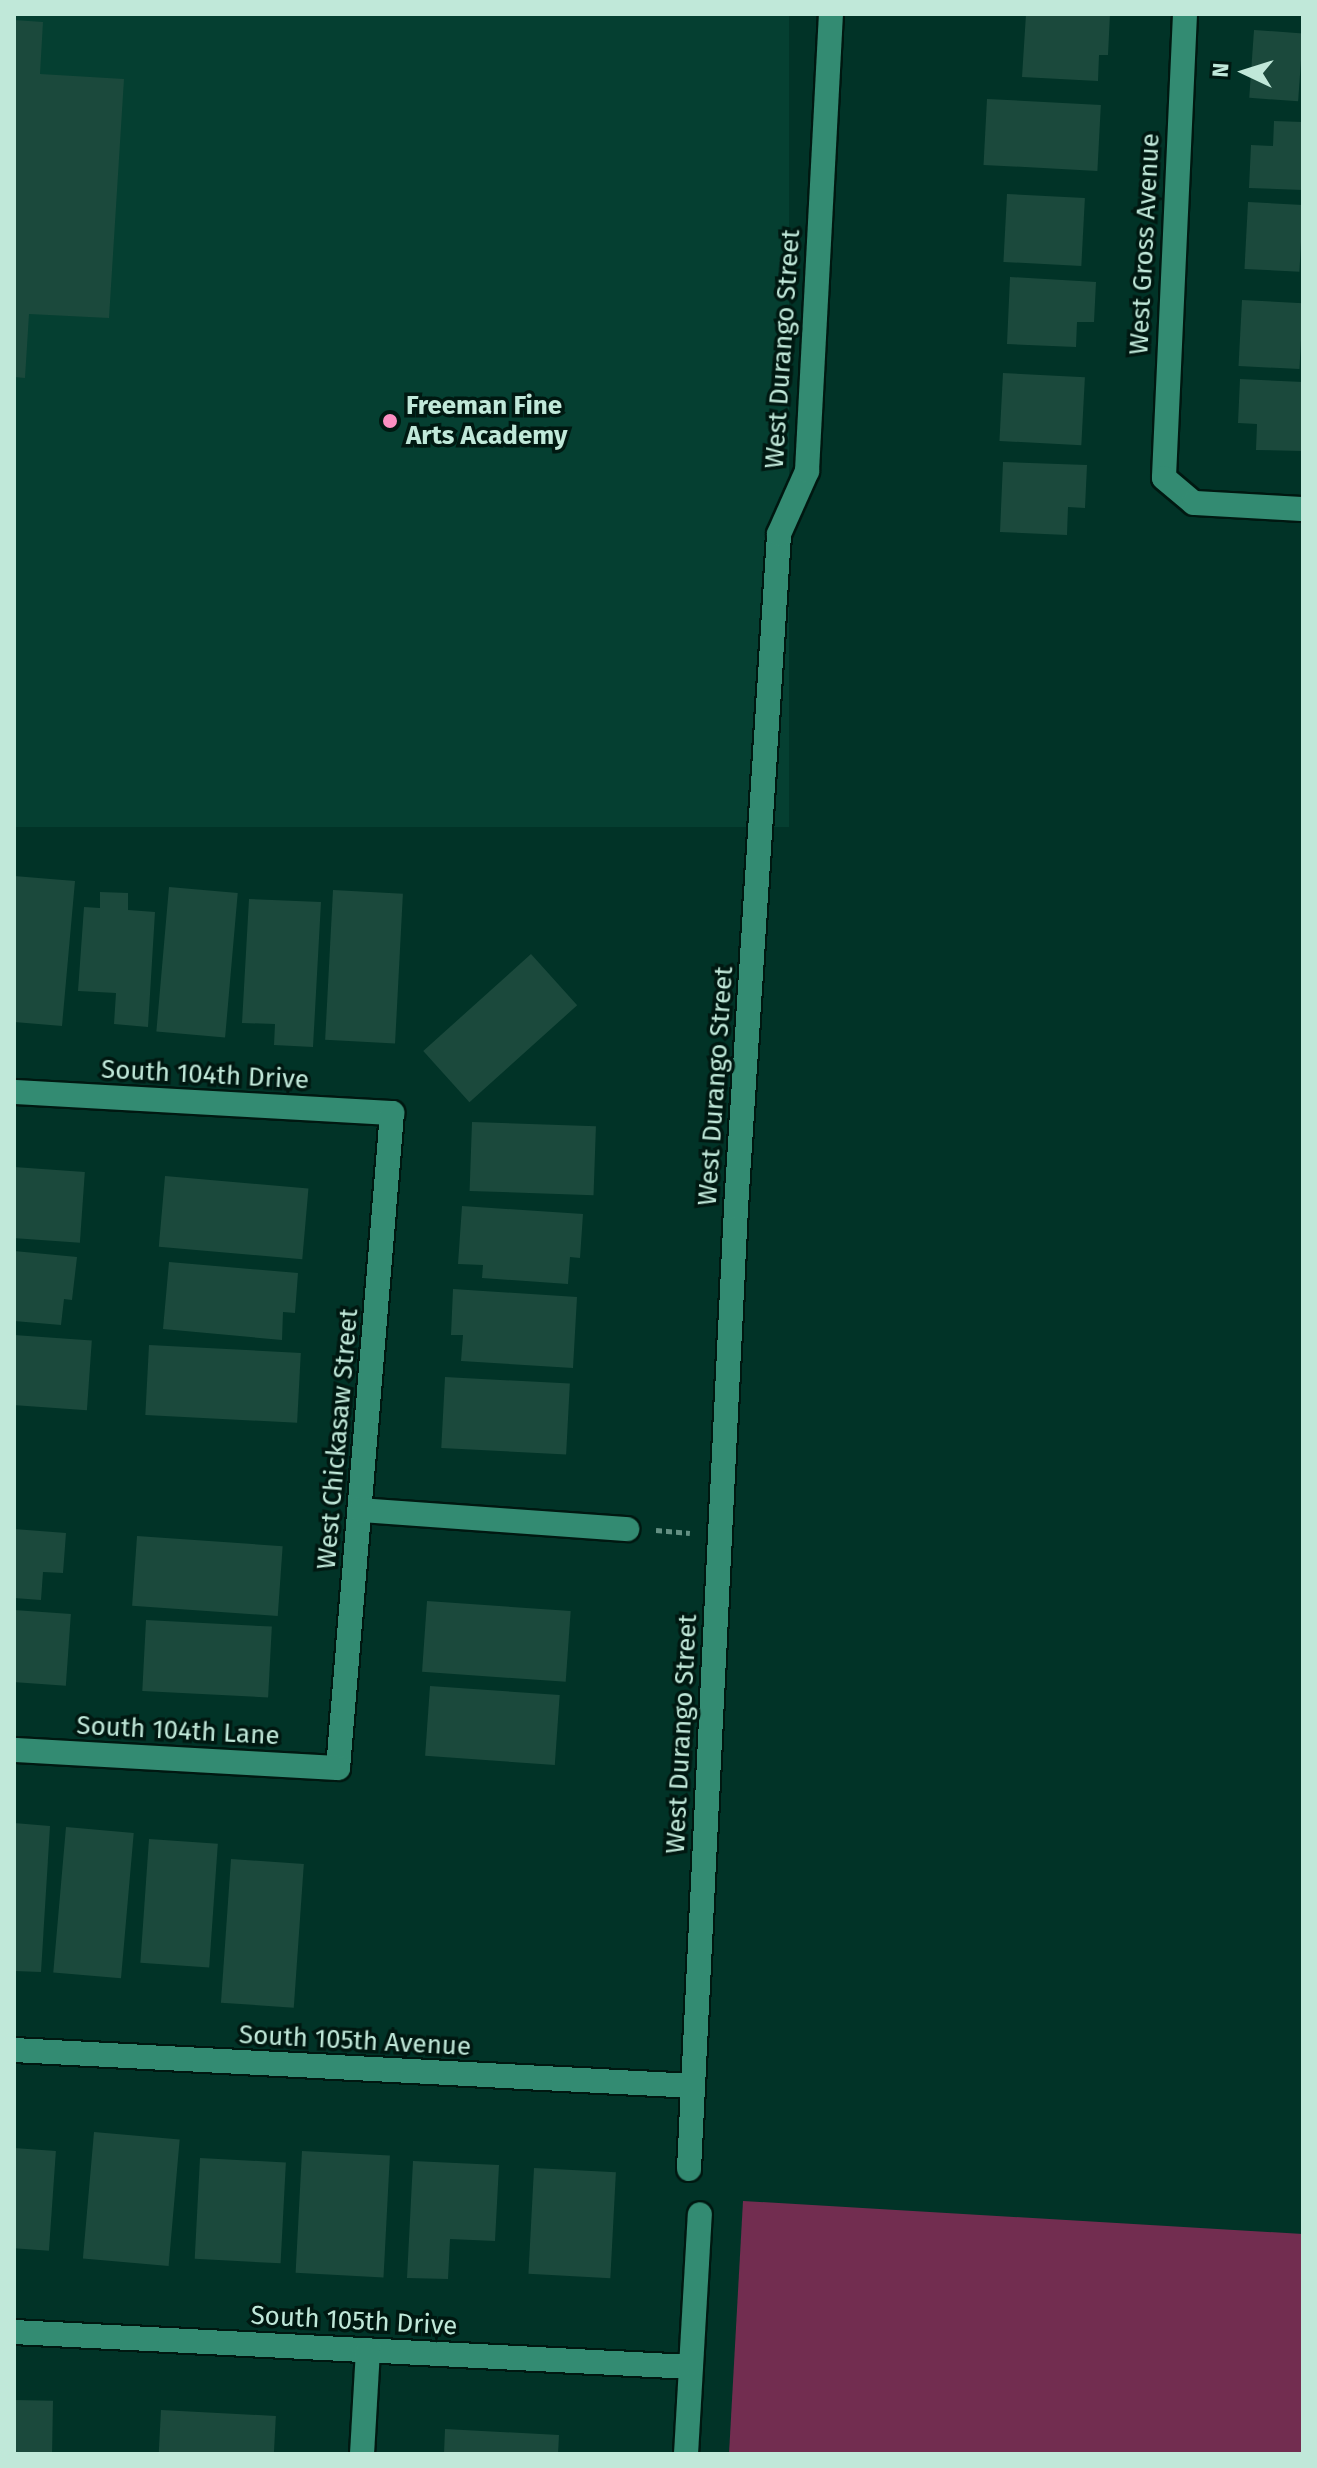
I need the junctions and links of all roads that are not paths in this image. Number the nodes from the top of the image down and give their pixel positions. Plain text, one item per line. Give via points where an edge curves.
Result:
1 (831, 14) edge
2 (1185, 14) edge
3 (1303, 509) edge
4 (14, 1092) edge
5 (392, 1113) joint
6 (360, 1510) junction
7 (627, 1529) road end
8 (14, 1750) edge
9 (338, 1768) joint
10 (14, 2050) edge
11 (693, 2086) junction
12 (689, 2169) dead end
13 (700, 2214) dead end
14 (14, 2332) edge
15 (368, 2350) junction
16 (690, 2367) junction
17 (362, 2454) edge
18 (686, 2454) edge

1 - 11 street, West Durango Street via 807,471 779,534 719,1534
2 - 3 street, West Gross Avenue via 1164,478 1194,503
4 - 5 street, South 104th Drive
5 - 6 street, West Chickasaw Street
6 - 7 street
6 - 9 street, West Chickasaw Street
8 - 9 street, South 104th Lane
10 - 11 street, South 105th Avenue
11 - 12 street, West Durango Street
13 - 16 street
14 - 15 street, South 105th Drive
15 - 16 street, South 105th Drive
15 - 17 street
16 - 18 street

